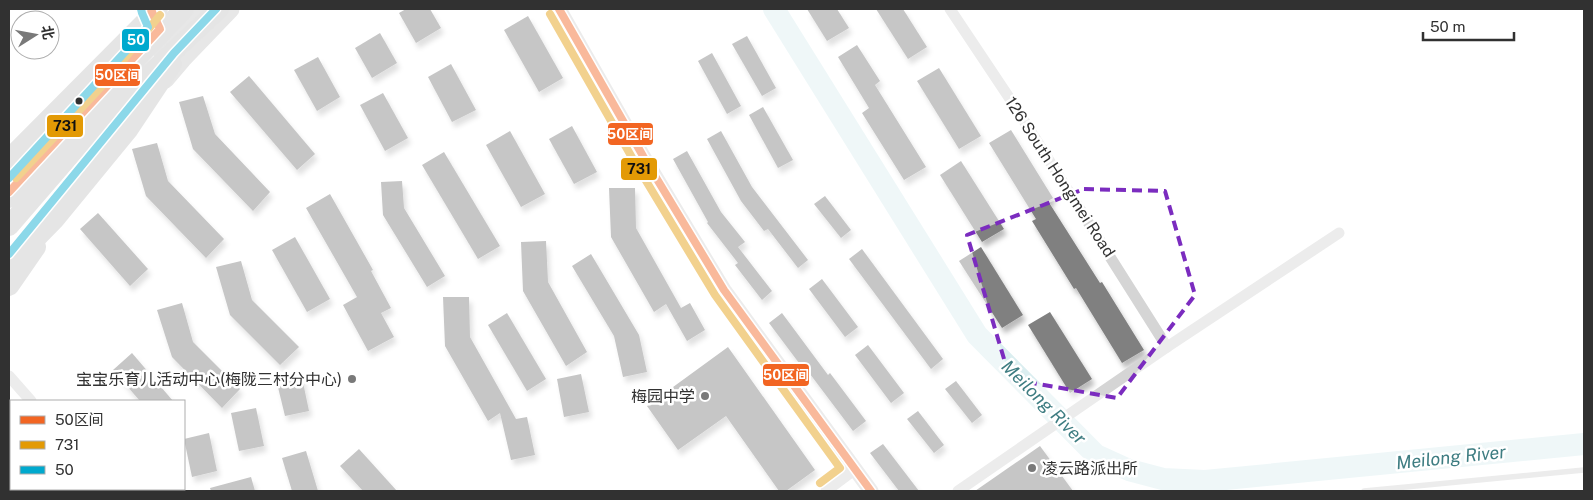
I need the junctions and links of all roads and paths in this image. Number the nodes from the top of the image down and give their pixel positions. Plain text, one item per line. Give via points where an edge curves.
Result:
1 (153, 9) edge
2 (182, 9) edge
3 (203, 9) edge
4 (219, 9) edge
5 (230, 9) edge
6 (559, 9) edge
7 (950, 9) edge
8 (164, 36) junction
9 (190, 37) junction
10 (182, 58) junction
11 (94, 80) junction
12 (77, 119) junction
13 (9, 159) edge
14 (9, 171) edge
15 (9, 193) edge
16 (55, 219) junction
17 (9, 227) edge
18 (1339, 233) dead end
19 (9, 268) edge
20 (9, 286) edge
21 (1167, 347) junction
22 (9, 376) edge
23 (30, 400) edge
24 (854, 470) junction
25 (1584, 470) edge
26 (826, 491) edge
27 (871, 491) edge
28 (958, 491) edge
29 (1364, 491) edge

1 - 8 street
1 - 11 main road
1 - 13 highway, bridge
2 - 8 main road
2 - 15 highway, bridge
3 - 8 main road
4 - 9 highway, bridge
5 - 10 main road
6 - 24 street via 647,164 724,290
7 - 21 street, 126 South Hongmei Road
8 - 10 street
8 - 12 main road
8 - 17 main road
9 - 16 highway, bridge via 128,130
9 - 17 highway, bridge via 103,117
10 - 19 main road
11 - 12 main road
11 - 14 main road
12 - 15 main road
16 - 19 highway, bridge
16 - 20 highway, bridge
18 - 21 street
21 - 28 street
22 - 23 street
24 - 26 street
24 - 27 street
25 - 29 lane

